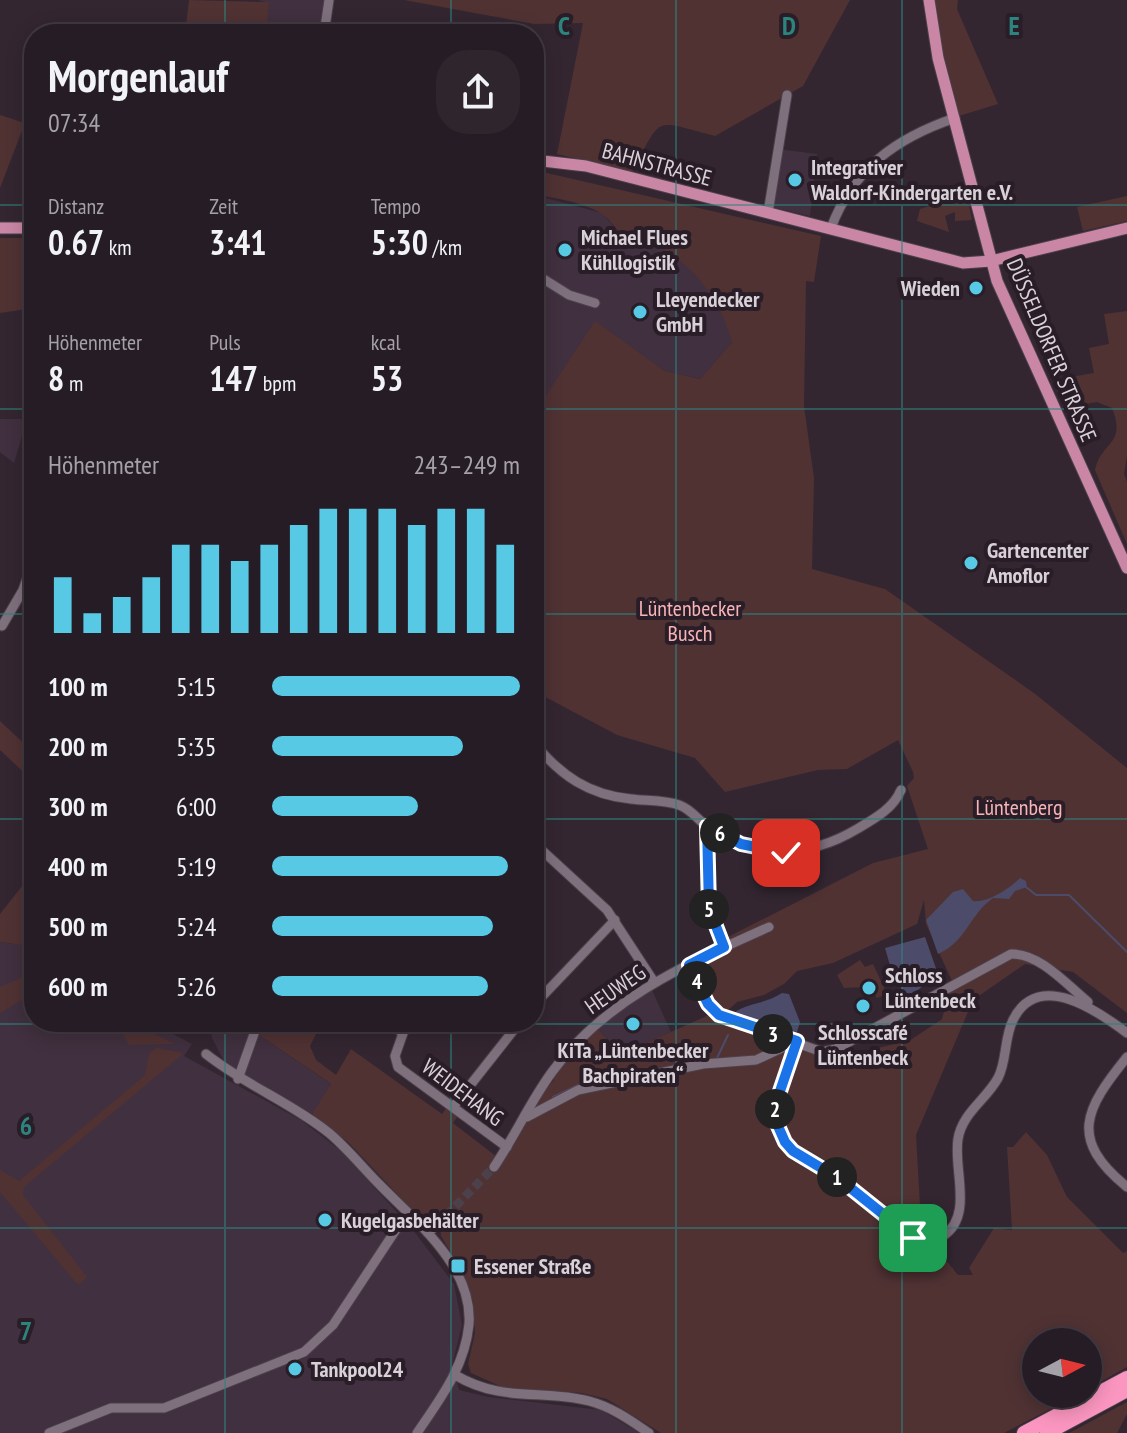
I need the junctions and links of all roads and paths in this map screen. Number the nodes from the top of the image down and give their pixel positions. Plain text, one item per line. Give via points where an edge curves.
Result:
1 (329, 0) edge
2 (929, 0) edge
3 (325, 24) edge
4 (787, 95) dead end
5 (955, 118) junction
6 (544, 161) edge
7 (768, 213) junction
8 (0, 228) edge
9 (24, 228) edge
10 (831, 228) junction
11 (1127, 228) edge
12 (991, 261) junction
13 (544, 279) edge
14 (595, 303) dead end
15 (1127, 568) edge
16 (24, 587) edge
17 (2, 626) edge
18 (544, 754) edge
19 (901, 790) dead end
20 (707, 826) junction
21 (544, 851) edge
22 (615, 920) junction
23 (769, 927) dead end
24 (724, 947) junction
25 (689, 965) junction
26 (654, 982) junction
27 (544, 995) edge
28 (1093, 1007) junction
29 (255, 1032) edge
30 (512, 1032) edge
31 (403, 1033) edge
32 (1127, 1033) edge
33 (797, 1041) junction
34 (206, 1054) dead end
35 (1127, 1057) edge
36 (238, 1079) junction
37 (453, 1107) junction
38 (523, 1120) junction
39 (507, 1147) junction
40 (494, 1167) tunnel mouth
41 (1127, 1187) edge
42 (407, 1213) junction
43 (446, 1216) tunnel mouth
44 (428, 1233) junction
45 (455, 1375) junction
46 (1127, 1378) edge
47 (1127, 1390) edge
48 (49, 1433) edge
49 (417, 1433) edge
50 (649, 1433) edge
51 (1024, 1433) edge
52 (1047, 1433) edge

1 - 3 street
2 - 5 main road, DÜSSELDORFER STRASSE
4 - 7 street
5 - 10 street via 909,135 877,158 848,191
5 - 12 main road, DÜSSELDORFER STRASSE
6 - 7 main road, BAHNSTRASSE via 586,166
7 - 10 main road, BAHNSTRASSE
8 - 9 main road
10 - 12 main road, BAHNSTRASSE via 963,263
11 - 12 main road, BAHNSTRASSE
12 - 15 main road, DÜSSELDORFER STRASSE
13 - 14 street
16 - 17 street
18 - 20 street via 581,786 615,798 682,806
19 - 20 street via 897,801 878,817 835,842 805,851 758,849
20 - 24 street via 709,908
21 - 22 street
22 - 26 street
22 - 27 street
23 - 24 street, HEUWEG
24 - 25 street, HEUWEG
25 - 26 street, HEUWEG
25 - 33 street via 719,1015
26 - 38 street, HEUWEG via 585,1033 552,1072
28 - 32 street
28 - 33 street via 1043,965 1015,954 830,1051
28 - 33 street via 1050,995 1019,1011 997,1079 959,1134 957,1221 946,1234 929,1241 913,1238 785,1142 775,1106
29 - 36 street
30 - 37 street
31 - 37 street, WEIDEHANG via 395,1062
33 - 38 street via 756,1060 703,1064 578,1090
34 - 36 street
35 - 41 street via 1099,1092 1088,1124 1100,1163
36 - 42 street via 330,1133
37 - 39 street, WEIDEHANG
38 - 39 street, HEUWEG
39 - 40 street, HEUWEG
42 - 44 street
42 - 48 street via 333,1325 304,1352 164,1408 111,1408
43 - 44 street
44 - 45 street via 466,1294 466,1347
45 - 49 street
45 - 50 street via 480,1390 586,1400 612,1409
46 - 51 highway
47 - 52 highway

